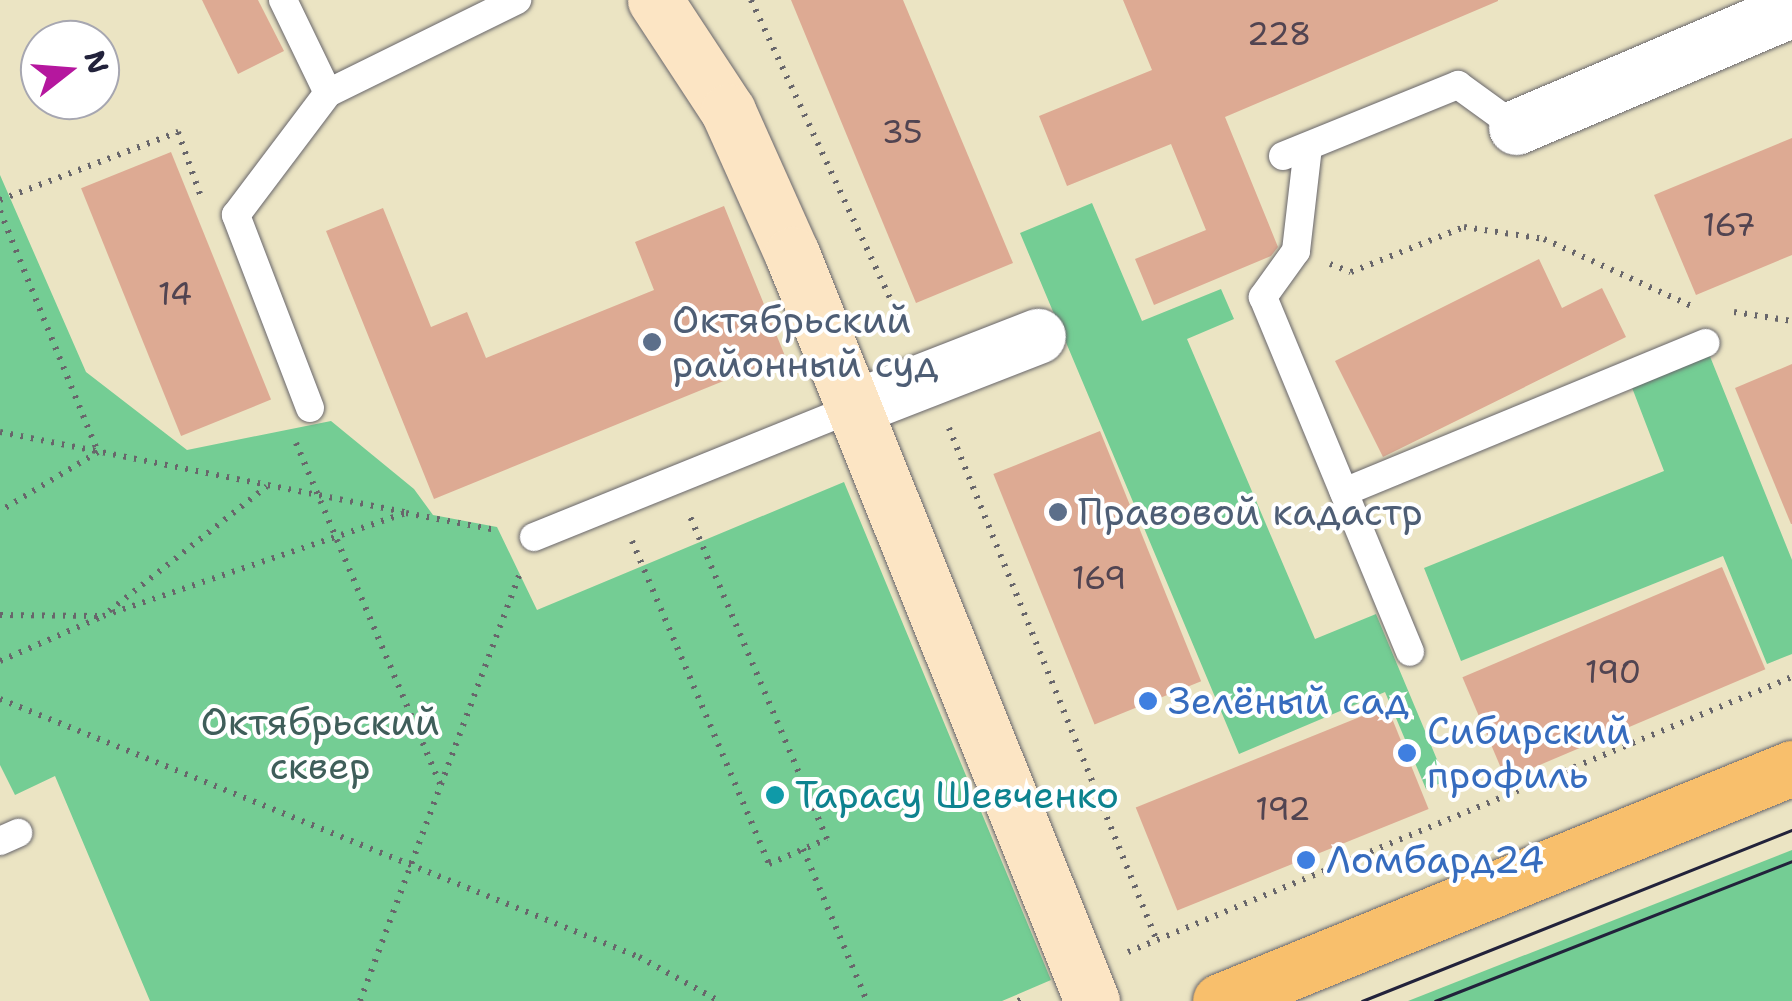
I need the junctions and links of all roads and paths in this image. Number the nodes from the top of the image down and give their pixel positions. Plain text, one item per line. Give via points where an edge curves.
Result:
1 (283, 0) edge
2 (517, 0) edge
3 (655, 0) edge
4 (750, 0) edge
5 (1792, 9) edge
6 (328, 93) junction
7 (1516, 127) joint
8 (0, 200) edge
9 (202, 202) dead end
10 (0, 211) edge
11 (1296, 251) junction
12 (1706, 308) dead end
13 (1723, 310) dead end
14 (1792, 320) edge
15 (1038, 336) dead end
16 (1706, 343) dead end
17 (928, 378) junction
18 (858, 406) junction
19 (310, 408) dead end
20 (0, 432) edge
21 (291, 432) dead end
22 (98, 452) junction
23 (674, 480) junction
24 (267, 486) junction
25 (1344, 492) junction
26 (317, 495) junction
27 (616, 504) junction
28 (0, 510) edge
29 (406, 513) junction
30 (534, 537) junction
31 (334, 538) junction
32 (0, 615) edge
33 (102, 616) junction
34 (1410, 652) dead end
35 (0, 661) edge
36 (1792, 677) edge
37 (0, 699) edge
38 (1792, 768) edge
39 (442, 787) junction
40 (803, 850) junction
41 (413, 864) junction
42 (1158, 941) junction
43 (1122, 955) dead end
44 (1222, 1000) edge
45 (360, 1001) edge
46 (719, 1001) edge
47 (867, 1001) edge
48 (1092, 1001) edge

1 - 6 lane
2 - 6 lane
3 - 18 main road via 728,112
4 - 17 path
5 - 7 street
6 - 19 lane via 236,215
7 - 11 lane via 1458,85 1296,152
8 - 9 path via 178,132
10 - 22 path
11 - 12 path via 1351,272 1464,227 1544,240
11 - 25 lane via 1264,297
13 - 14 path
15 - 17 street
16 - 25 lane
17 - 18 street
17 - 42 path
18 - 23 lane
18 - 48 main road
20 - 22 path
21 - 26 path
22 - 24 path
22 - 28 path
23 - 27 lane
23 - 40 path via 827,839
24 - 26 path
24 - 33 path
25 - 34 lane
26 - 29 path
26 - 31 path
27 - 30 lane
27 - 40 path via 769,864
29 - 30 path
29 - 31 path
30 - 39 path
31 - 33 path
31 - 39 path
32 - 33 path
33 - 35 path
36 - 42 path
37 - 41 path
38 - 44 main road
39 - 41 path
40 - 47 path
41 - 45 path
41 - 46 path via 639,957
42 - 43 path

